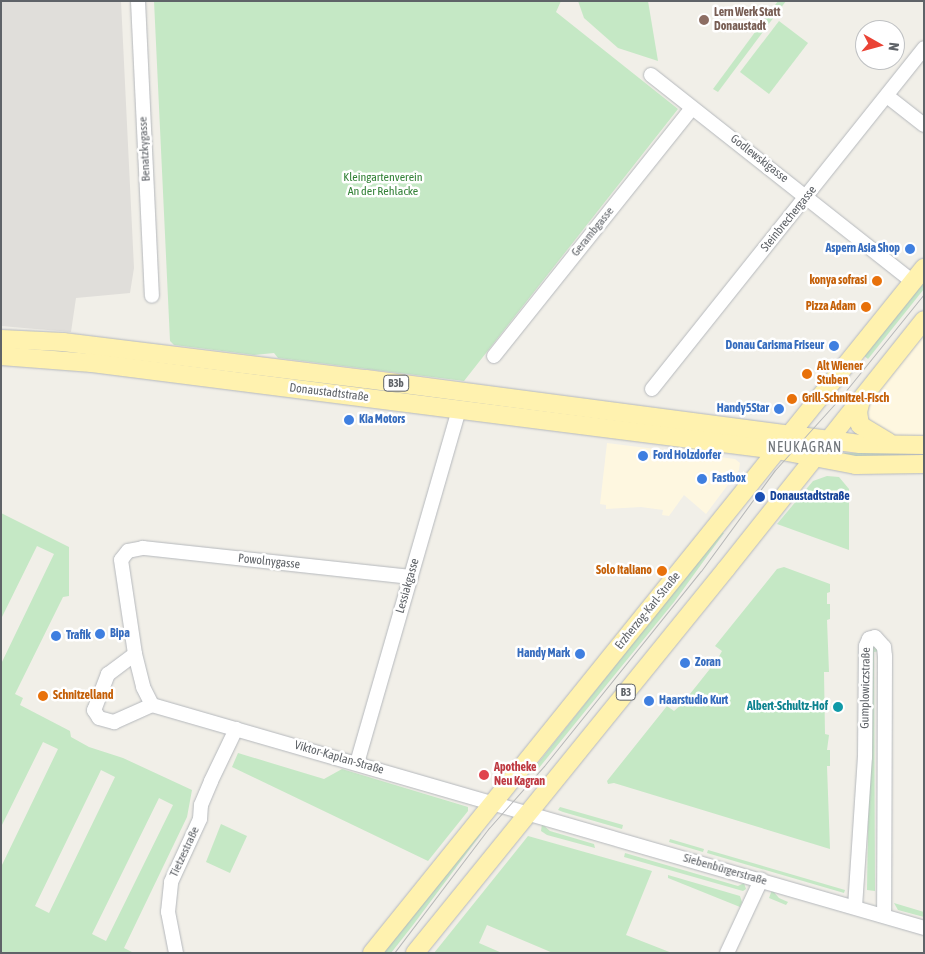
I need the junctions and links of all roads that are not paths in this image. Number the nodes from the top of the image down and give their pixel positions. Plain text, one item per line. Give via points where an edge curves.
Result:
1 (138, 1) edge
2 (924, 48) edge
3 (652, 75) dead end
4 (886, 96) junction
5 (692, 108) junction
6 (924, 124) edge
7 (807, 196) junction
8 (918, 275) edge
9 (152, 296) dead end
10 (924, 320) edge
11 (1, 339) edge
12 (1, 356) edge
13 (494, 356) dead end
14 (652, 389) dead end
15 (861, 400) junction
16 (459, 410) junction
17 (790, 434) junction
18 (830, 440) junction
19 (924, 445) edge
20 (899, 447) junction
21 (777, 450) junction
22 (815, 458) junction
23 (924, 464) edge
24 (411, 577) junction
25 (135, 654) junction
26 (152, 705) junction
27 (236, 729) junction
28 (357, 762) junction
29 (492, 803) junction
30 (525, 814) junction
31 (761, 880) junction
32 (856, 907) junction
33 (884, 915) junction
34 (924, 928) edge
35 (176, 953) edge
36 (372, 953) edge
37 (415, 953) edge
38 (727, 953) edge

1 - 9 street, Benatzkygasse
2 - 4 street, Steinbrechergasse
3 - 5 street, Godlewskigasse
4 - 6 street
4 - 7 street, Steinbrechergasse
5 - 7 street, Godlewskigasse
5 - 13 street, Gerambgasse
7 - 8 street, Godlewskigasse
7 - 14 street, Steinbrechergasse
8 - 17 main road, Erzherzog-Karl-Straße
10 - 15 main road
11 - 17 main road, Donaustadtstraße / B3b via 63,342
12 - 16 main road, Donaustadtstraße / B3b via 92,363
15 - 18 main road
15 - 20 main road via 858,420 863,429
16 - 21 main road, Donaustadtstraße / B3b
16 - 24 street, Lessiakgasse
17 - 18 main road, Donaustadtstraße
17 - 21 main road, Erzherzog-Karl-Straße
18 - 20 main road, Donaustadtstraße
18 - 22 main road, B3
19 - 20 main road, Donaustadtstraße
21 - 22 main road, Donaustadtstraße / B3b
21 - 29 main road, Erzherzog-Karl-Straße
22 - 23 main road, Donaustadtstraße via 856,466
22 - 30 main road, B3
24 - 25 street, Powolnygasse via 143,548 128,551 121,560
24 - 28 street, Lessiakgasse
25 - 26 street via 143,687
25 - 26 street via 108,674 94,710 99,718 114,722
26 - 27 street, Viktor-Kaplan-Straße
27 - 28 street, Viktor-Kaplan-Straße
27 - 35 street, Tietzestraße via 201,805 200,819 170,882 168,912
28 - 29 street, Viktor-Kaplan-Straße
29 - 30 street, Viktor-Kaplan-Straße
29 - 36 main road, Erzherzog-Karl-Straße
30 - 31 street, Siebenbürgerstraße
30 - 37 main road, B3
31 - 32 street, Siebenbürgerstraße
31 - 38 street
32 - 33 street, Siebenbürgerstraße
32 - 33 street, Gumplowiczstraße via 865,757 866,646 869,639 875,637 884,647 885,656
33 - 34 street, Siebenbürgerstraße

